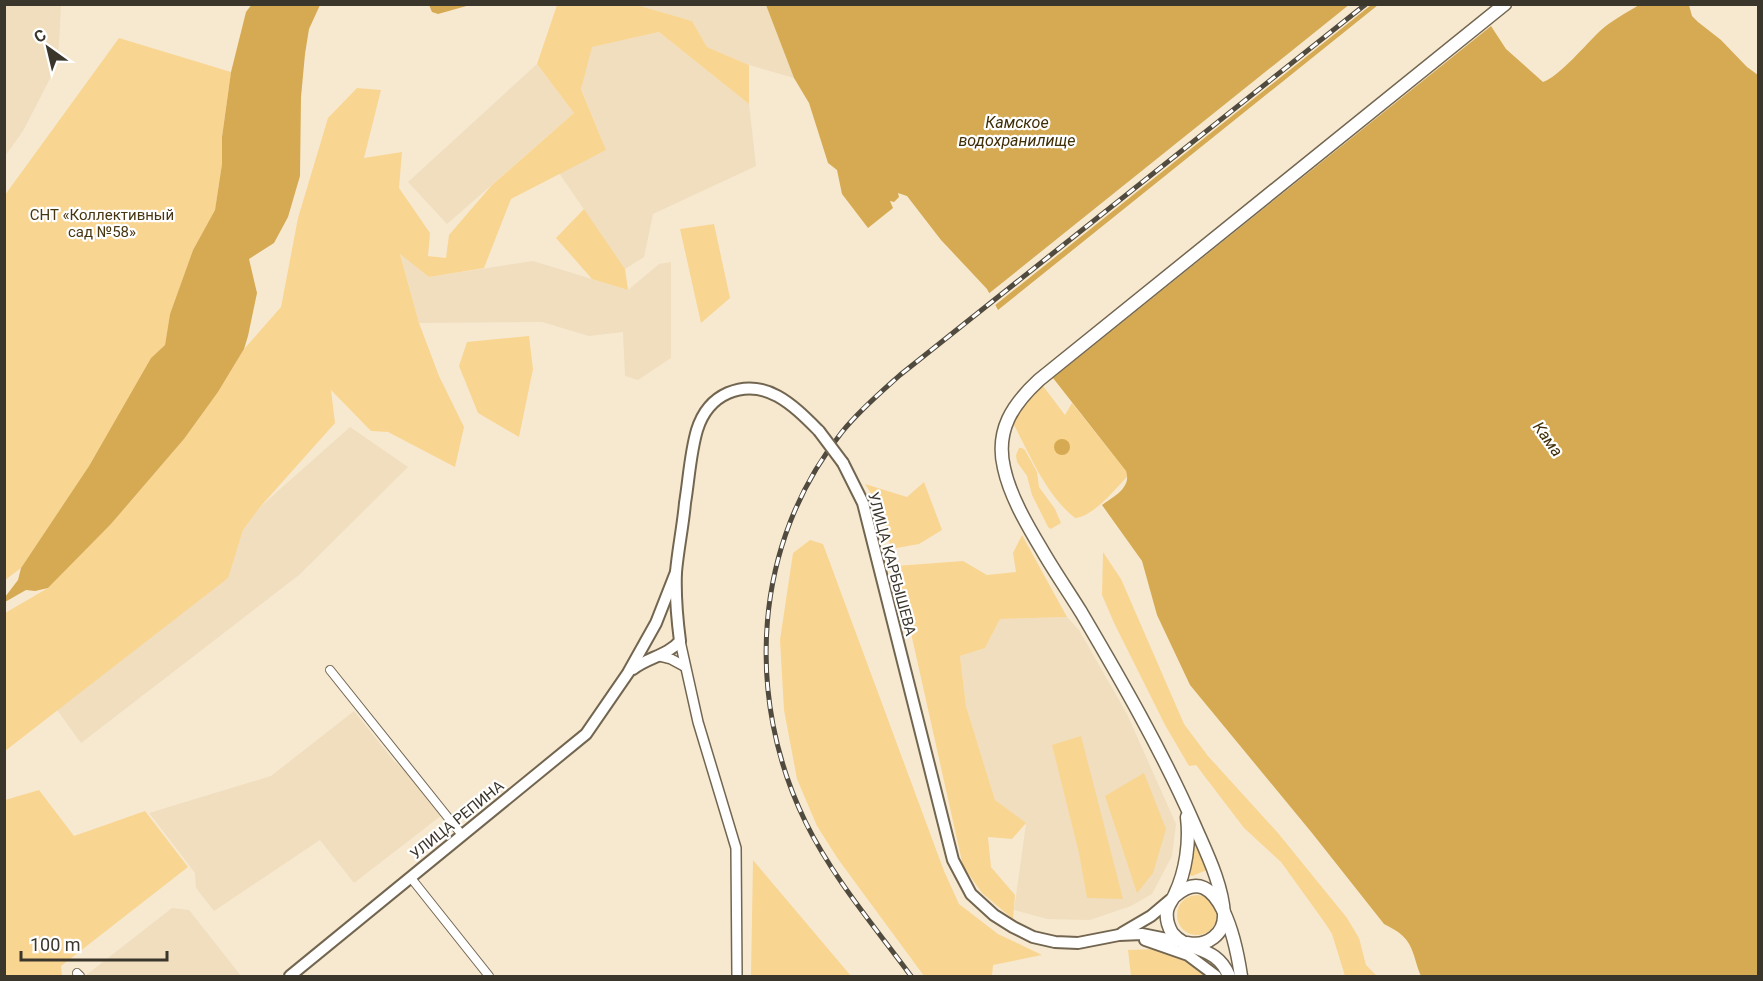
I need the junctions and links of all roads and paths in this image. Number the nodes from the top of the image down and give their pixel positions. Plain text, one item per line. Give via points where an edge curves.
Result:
1 (1505, 4) edge
2 (676, 572) junction
3 (678, 622) junction
4 (656, 624) junction
5 (680, 641) junction
6 (659, 656) junction
7 (684, 666) junction
8 (330, 670) dead end
9 (628, 673) junction
10 (1185, 804) junction
11 (462, 836) junction
12 (411, 878) junction
13 (1175, 896) junction
14 (1222, 907) junction
15 (1119, 934) junction
16 (1188, 943) junction
17 (290, 976) edge
18 (489, 976) edge
19 (737, 976) edge
20 (1216, 976) edge
21 (1229, 976) edge
22 (1241, 976) edge

1 - 10 main road via 1024,394 1010,414 1002,436 1007,480 1038,543 1144,724
2 - 3 main road, УЛИЦА КАРБЫШЕВА
2 - 4 main road, УЛИЦА РЕПИНА
2 - 15 main road, УЛИЦА КАРБЫШЕВА, bridge via 692,453 708,408 722,396 751,387 788,402 819,431 843,463 865,510 953,860 971,894 994,915 1043,940 1078,943
3 - 4 main road
3 - 5 main road, УЛИЦА КАРБЫШЕВА
4 - 9 main road, УЛИЦА РЕПИНА
5 - 6 main road
5 - 7 street, УЛИЦА КАРБЫШЕВА
6 - 7 street
6 - 9 main road
7 - 19 street, УЛИЦА КАРБЫШЕВА via 736,848
8 - 11 street
9 - 11 main road, УЛИЦА РЕПИНА via 586,734
10 - 13 main road via 1188,842
10 - 14 main road via 1213,867
11 - 12 main road, УЛИЦА РЕПИНА
12 - 17 main road, УЛИЦА РЕПИНА
12 - 18 street
13 - 14 main road via 1199,887 1214,894
13 - 15 main road, УЛИЦА КАРБЫШЕВА via 1151,916
13 - 16 main road via 1167,912 1168,923 1177,938
14 - 16 main road via 1223,922 1216,935 1203,943
14 - 22 main road
15 - 16 main road, УЛИЦА КАРБЫШЕВА via 1153,935
15 - 20 main road via 1179,951
16 - 21 main road via 1219,960

